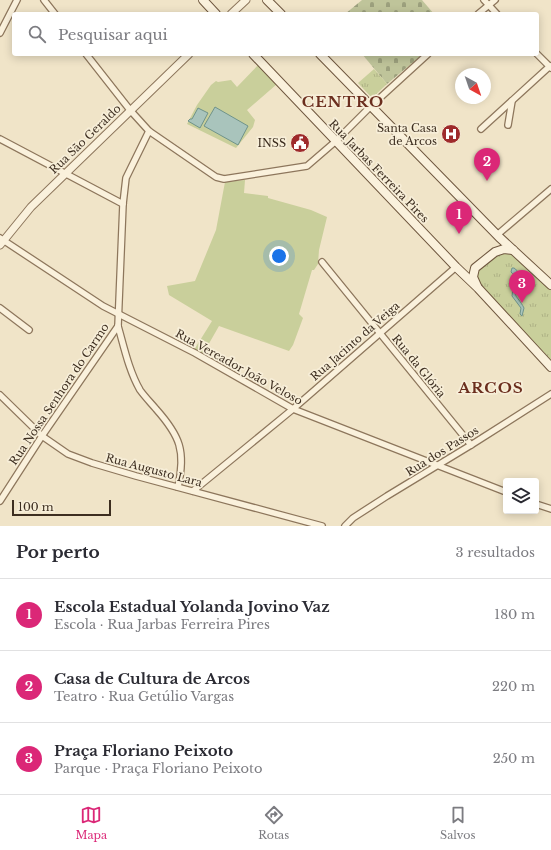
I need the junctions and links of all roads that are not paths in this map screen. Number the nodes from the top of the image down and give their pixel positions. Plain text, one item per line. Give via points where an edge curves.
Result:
1 (17, 0) edge
2 (44, 0) edge
3 (203, 0) edge
4 (246, 0) edge
5 (268, 0) edge
6 (484, 0) edge
7 (495, 0) edge
8 (488, 5) junction
9 (53, 12) edge
10 (214, 12) edge
11 (233, 12) edge
12 (279, 12) edge
13 (480, 12) edge
14 (495, 12) edge
15 (0, 33) edge
16 (88, 56) edge
17 (187, 56) edge
18 (255, 56) edge
19 (322, 56) edge
20 (426, 56) edge
21 (539, 56) edge
22 (550, 67) edge
23 (512, 101) junction
24 (371, 106) junction
25 (130, 110) junction
26 (508, 125) dead end
27 (481, 129) dead end
28 (149, 131) junction
29 (0, 139) edge
30 (336, 141) junction
31 (65, 174) junction
32 (551, 190) edge
33 (123, 204) junction
34 (498, 236) junction
35 (1, 241) edge
36 (513, 250) junction
37 (322, 262) dead end
38 (457, 269) junction
39 (551, 285) edge
40 (478, 288) junction
41 (0, 308) edge
42 (119, 314) junction
43 (118, 326) junction
44 (29, 330) dead end
45 (380, 333) junction
46 (551, 367) edge
47 (551, 394) edge
48 (0, 395) edge
49 (293, 409) junction
50 (42, 436) junction
51 (471, 445) junction
52 (438, 466) junction
53 (178, 487) junction
54 (193, 491) junction
55 (503, 491) edge
56 (0, 501) edge
57 (539, 505) edge
58 (551, 509) edge
59 (322, 526) edge
60 (345, 526) edge

1 - 15 street
2 - 9 street
3 - 10 main road
4 - 11 street
5 - 12 main road
6 - 8 street
7 - 8 street
8 - 13 street
8 - 14 street
16 - 25 street
17 - 25 street, Rua São Geraldo
18 - 30 main road, Rua Jarbas Ferreira Pires
19 - 24 main road
20 - 24 street
21 - 22 street
22 - 23 street
23 - 26 street
23 - 27 street
24 - 30 street
24 - 34 main road
25 - 28 street
25 - 31 street, Rua São Geraldo
28 - 30 street via 216,178 224,179 307,166
28 - 33 street, Rua Nossa Senhora do Carmo via 126,178
29 - 31 street
30 - 38 main road, Rua Jarbas Ferreira Pires
31 - 33 street
31 - 35 street, Rua São Geraldo
32 - 34 street
33 - 42 street, Rua Nossa Senhora do Carmo
34 - 36 main road
34 - 38 main road via 496,247 471,268
35 - 42 street, Rua Vereador João Veloso
36 - 39 main road
36 - 40 main road via 495,252 475,268 473,277
37 - 45 street, Rua da Glória
38 - 40 main road, Rua Jarbas Ferreira Pires
38 - 45 street, Rua Jacinto da Veiga
40 - 46 main road, Rua Jarbas Ferreira Pires
41 - 44 street
42 - 43 street, Rua Nossa Senhora do Carmo
42 - 49 street, Rua Vereador João Veloso via 195,353
43 - 50 street, Rua Nossa Senhora do Carmo
43 - 53 street via 134,378 141,391 171,426 178,440 182,465
45 - 49 street, Rua Jacinto da Veiga
45 - 51 street, Rua da Glória
47 - 51 street, Rua dos Passos
48 - 50 street, Rua Augusto Lara
49 - 52 street, Rua Vereador João Veloso
49 - 54 street, Rua Jacinto da Veiga
50 - 53 street, Rua Augusto Lara via 68,454
50 - 56 street, Rua Nossa Senhora do Carmo
51 - 52 street, Rua dos Passos
52 - 55 street, Rua Vereador João Veloso
52 - 60 street, Rua dos Passos
53 - 54 street, Rua Augusto Lara
54 - 59 street, Rua Augusto Lara
57 - 58 street

